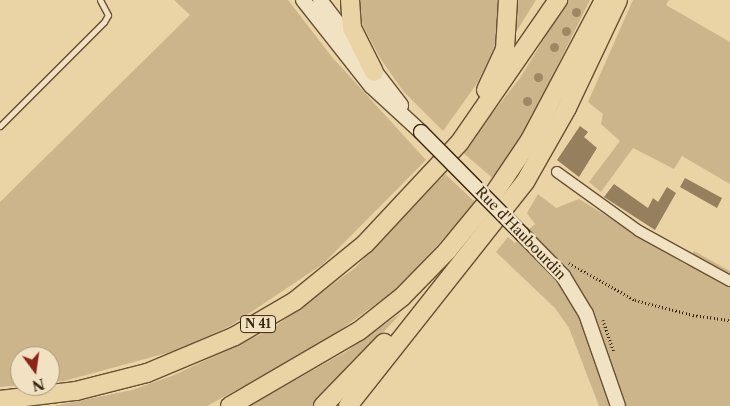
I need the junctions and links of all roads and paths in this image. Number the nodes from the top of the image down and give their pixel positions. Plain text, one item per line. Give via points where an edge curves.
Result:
1 (100, 0) edge
2 (303, 0) edge
3 (320, 0) edge
4 (350, 0) edge
5 (508, 0) edge
6 (558, 0) edge
7 (604, 0) edge
8 (618, 0) edge
9 (374, 72) junction
10 (0, 126) edge
11 (421, 132) junction
12 (436, 168) junction
13 (557, 172) dead end
14 (563, 259) dead end
15 (730, 281) edge
16 (443, 287) junction
17 (730, 320) edge
18 (60, 393) edge
19 (34, 396) edge
20 (0, 400) edge
21 (230, 406) edge
22 (323, 406) edge
23 (348, 406) edge
24 (618, 406) edge

1 - 10 lane via 108,15 104,22
2 - 11 main road, Rue d'Haubourdin via 371,86
3 - 9 main road, Rue d'Haubourdin
4 - 9 highway via 352,28
5 - 12 highway via 507,37 499,65
6 - 12 highway, N 41 via 476,122
7 - 21 highway via 526,146 493,195 433,265 359,331
8 - 16 highway via 536,166
9 - 11 main road, Rue d'Haubourdin
11 - 24 main road, Rue d'Haubourdin, bridge via 556,268 584,308
12 - 18 highway, N 41 via 353,255 267,319 207,350 147,373 94,388
13 - 15 street via 631,226
14 - 17 path via 606,287 635,300 693,316
16 - 22 highway
16 - 23 highway
19 - 20 highway

